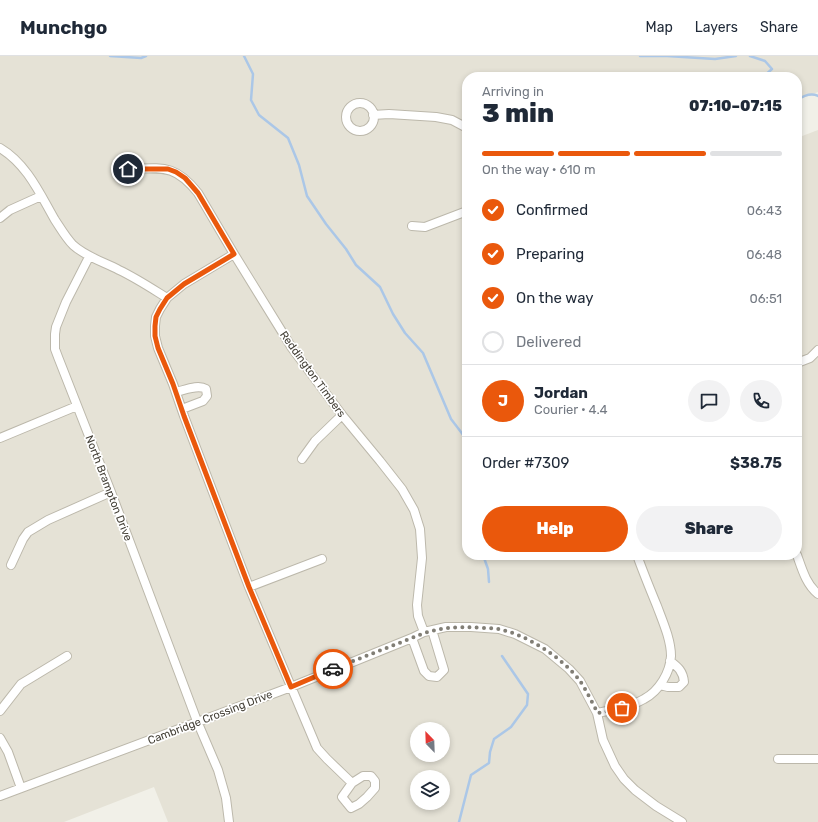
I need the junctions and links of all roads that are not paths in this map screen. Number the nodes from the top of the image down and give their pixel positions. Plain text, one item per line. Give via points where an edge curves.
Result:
1 (374, 115) dead end
2 (462, 125) edge
3 (0, 148) edge
4 (128, 169) dead end
5 (41, 196) junction
6 (462, 213) edge
7 (0, 218) edge
8 (412, 226) dead end
9 (234, 254) junction
10 (89, 257) junction
11 (167, 298) junction
12 (818, 350) edge
13 (802, 362) edge
14 (176, 392) junction
15 (77, 406) junction
16 (182, 410) junction
17 (342, 415) junction
18 (0, 438) edge
19 (302, 459) dead end
20 (111, 492) junction
21 (322, 559) dead end
22 (639, 560) edge
23 (799, 560) edge
24 (11, 565) dead end
25 (249, 587) junction
26 (818, 594) edge
27 (428, 631) junction
28 (412, 638) junction
29 (67, 656) dead end
30 (670, 661) junction
31 (660, 685) junction
32 (291, 687) junction
33 (0, 710) edge
34 (598, 713) junction
35 (197, 721) junction
36 (0, 738) edge
37 (778, 759) dead end
38 (818, 759) edge
39 (352, 782) dead end
40 (21, 788) junction
41 (0, 796) edge
42 (229, 822) edge
43 (682, 822) edge

1 - 2 street via 436,117 452,120
3 - 5 street via 18,162
4 - 9 street, Reddington Timbers via 168,169 185,178 198,193
5 - 7 street via 10,210
5 - 10 street via 65,236 73,246
6 - 8 street via 425,227
9 - 11 street via 184,284
9 - 17 street, Reddington Timbers via 292,348
10 - 11 street via 136,278
10 - 15 street, North Brampton Drive via 63,308 55,334 55,349
11 - 14 street via 156,317 155,336
12 - 13 street
14 - 16 street
14 - 16 street via 199,386 208,392 203,401
15 - 18 street
15 - 20 street, North Brampton Drive
16 - 25 street
17 - 19 street via 315,440
17 - 27 street, Reddington Timbers via 402,489 414,510 420,529 422,558 418,616
20 - 24 street via 48,520 28,532
20 - 35 street, North Brampton Drive
21 - 25 street
22 - 30 street via 665,627
23 - 26 street via 804,576
25 - 32 street
27 - 28 street, Cambridge Crossing Drive
27 - 28 street, Reddington Timbers via 444,670 437,677 429,676 424,671
27 - 34 street, Cambridge Crossing Drive via 446,627 471,627 499,629 515,634 545,649 572,673 580,681
28 - 32 street, Cambridge Crossing Drive
29 - 33 street via 21,684
30 - 31 street
30 - 31 street via 683,675 684,682 679,687
31 - 34 street via 645,699 634,704
32 - 35 street, Cambridge Crossing Drive
32 - 39 street via 317,748
34 - 43 street, Cambridge Crossing Drive via 603,740 624,779 656,806
35 - 40 street, Cambridge Crossing Drive
35 - 42 street, North Brampton Drive via 218,770 226,798
36 - 40 street
37 - 38 street
40 - 41 street, Cambridge Crossing Drive

